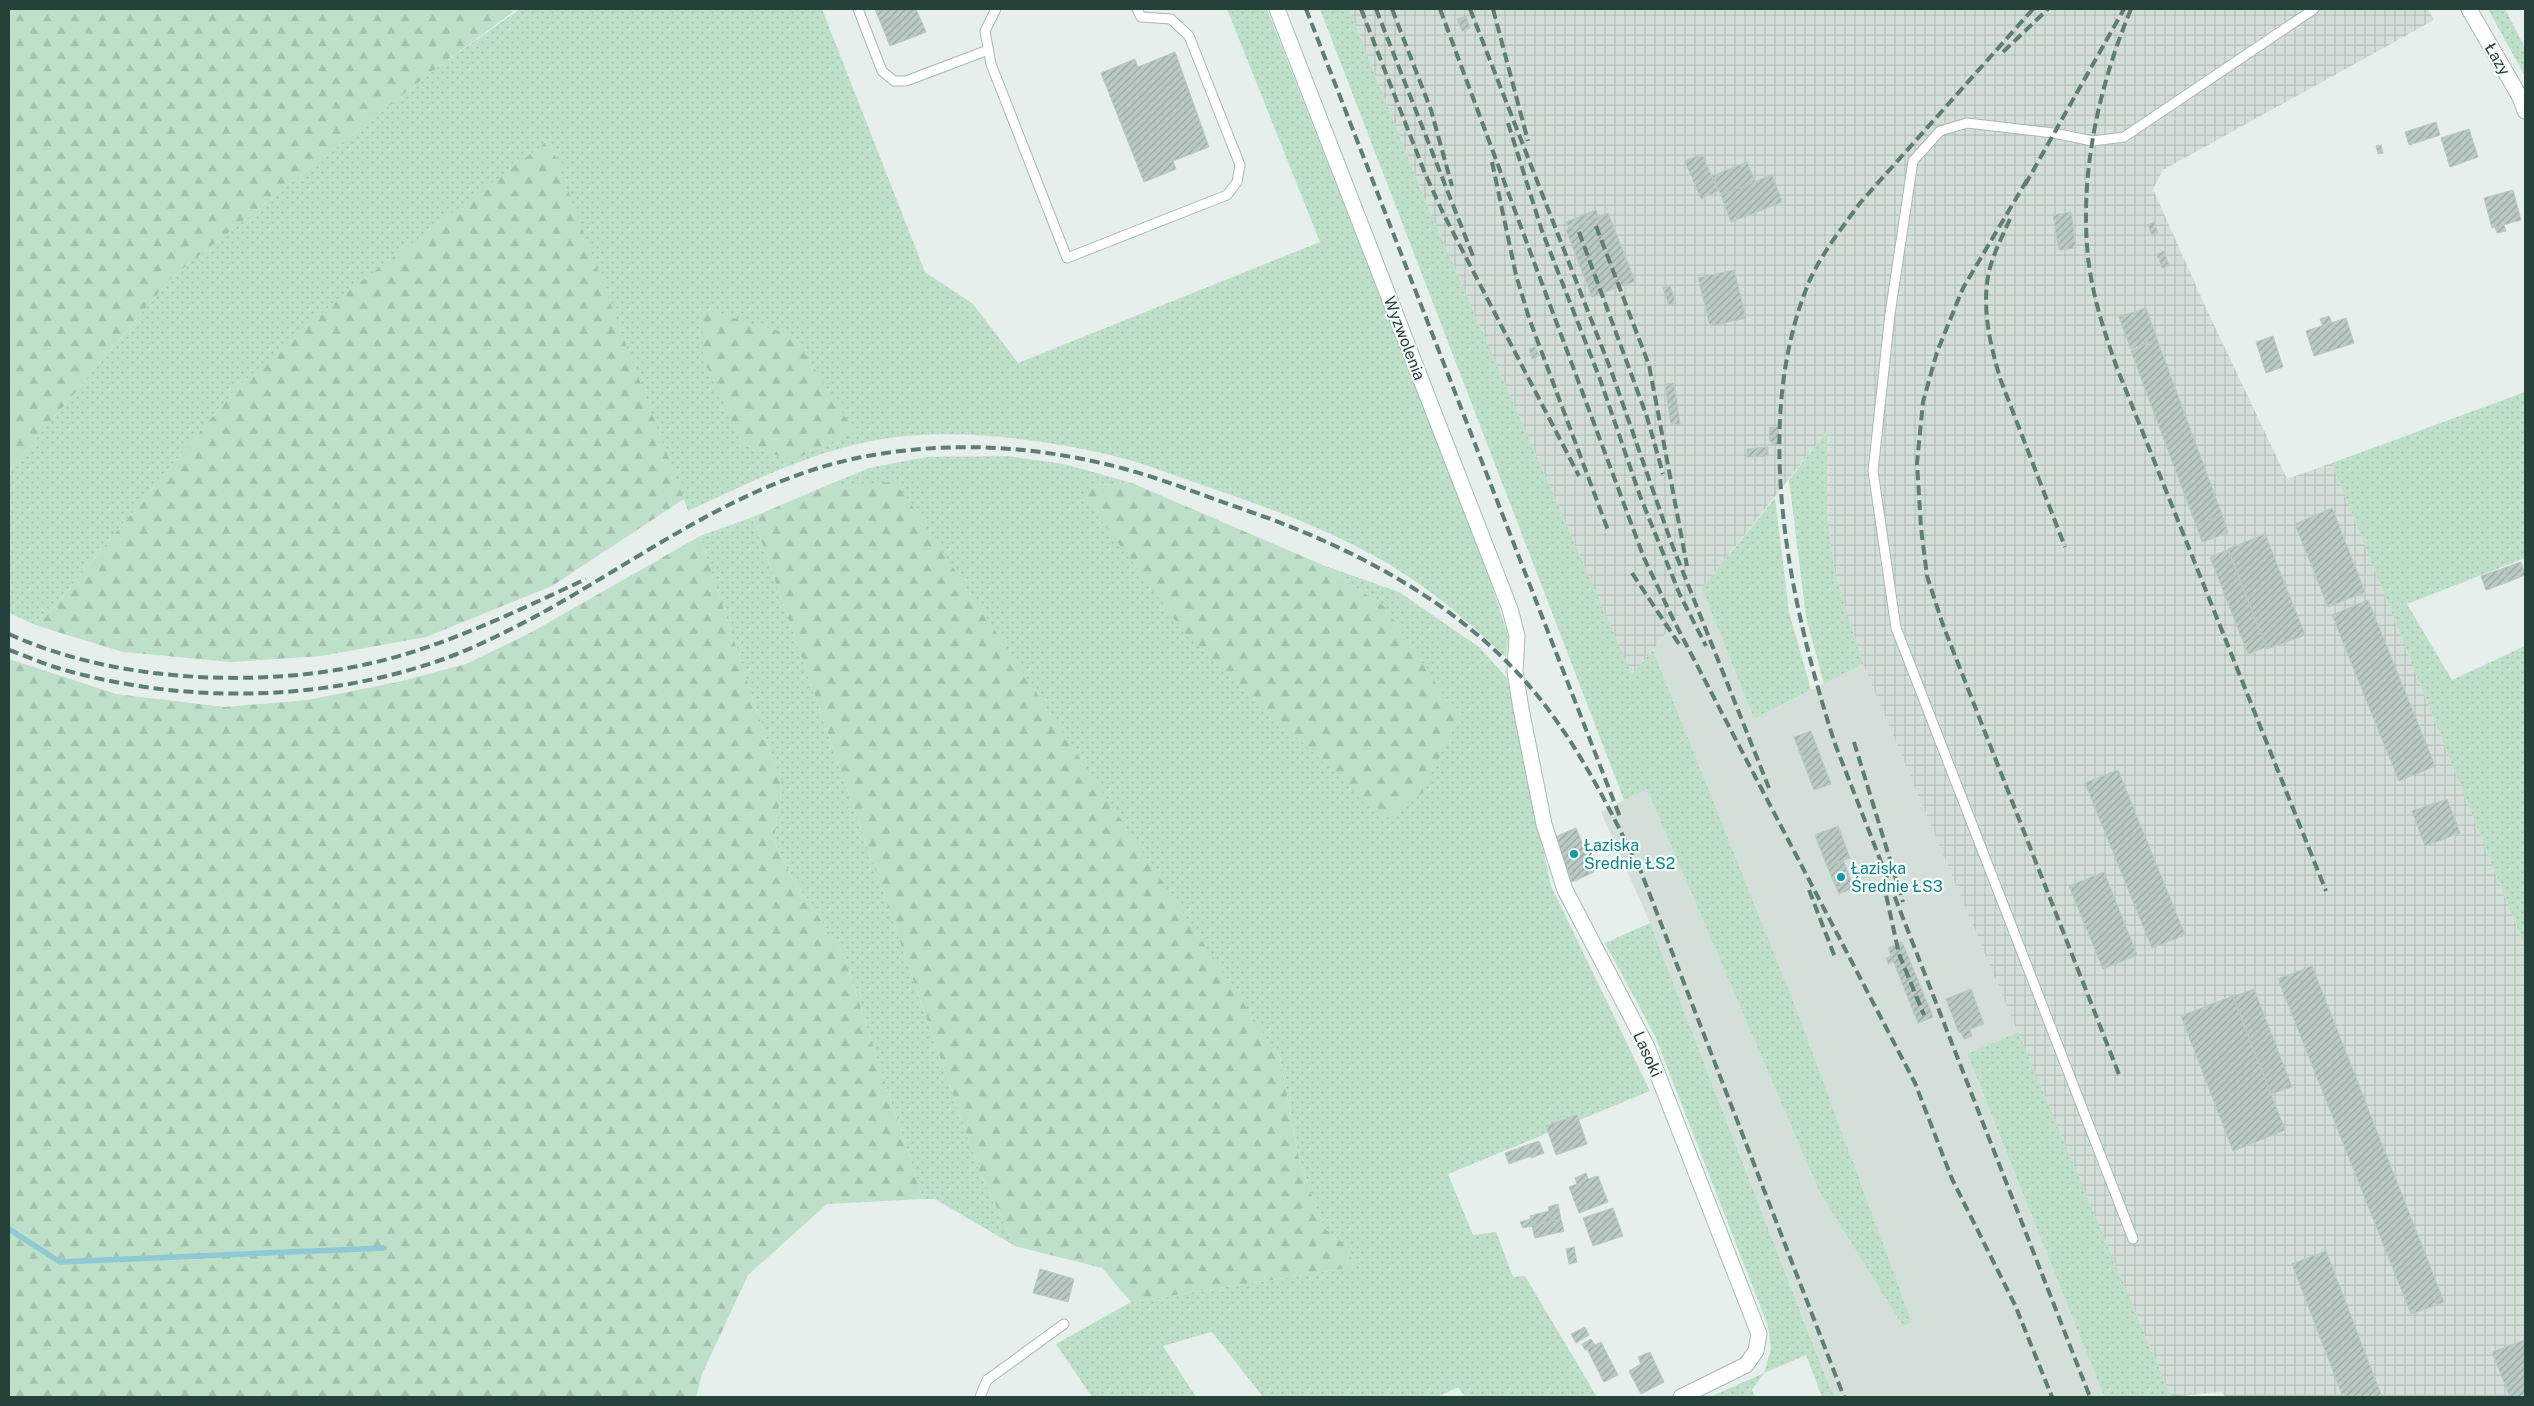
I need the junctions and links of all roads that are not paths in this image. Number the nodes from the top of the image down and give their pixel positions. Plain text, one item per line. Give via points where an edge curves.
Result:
1 (858, 9) edge
2 (996, 9) edge
3 (1137, 9) edge
4 (1277, 9) edge
5 (2314, 9) edge
6 (2469, 9) edge
7 (988, 50) junction
8 (2525, 111) edge
9 (1515, 671) joint
10 (2133, 1239) dead end
11 (1064, 1324) dead end
12 (980, 1397) edge
13 (1680, 1397) edge

1 - 7 lane via 882,71 894,80 906,81
2 - 7 lane via 985,31
3 - 7 lane via 1141,17 1171,19 1189,36 1240,165 1238,182 1227,194 1067,258
4 - 9 street, Wyzwolenia via 1510,609 1517,636
5 - 10 lane via 2124,137 2093,141 1967,123 1940,131 1913,161 1890,314 1873,471 1896,628
6 - 8 street, Łazy
9 - 13 street, Lasoki via 1544,824 1565,890 1647,1047 1759,1334 1756,1351 1746,1365
11 - 12 lane via 987,1380

